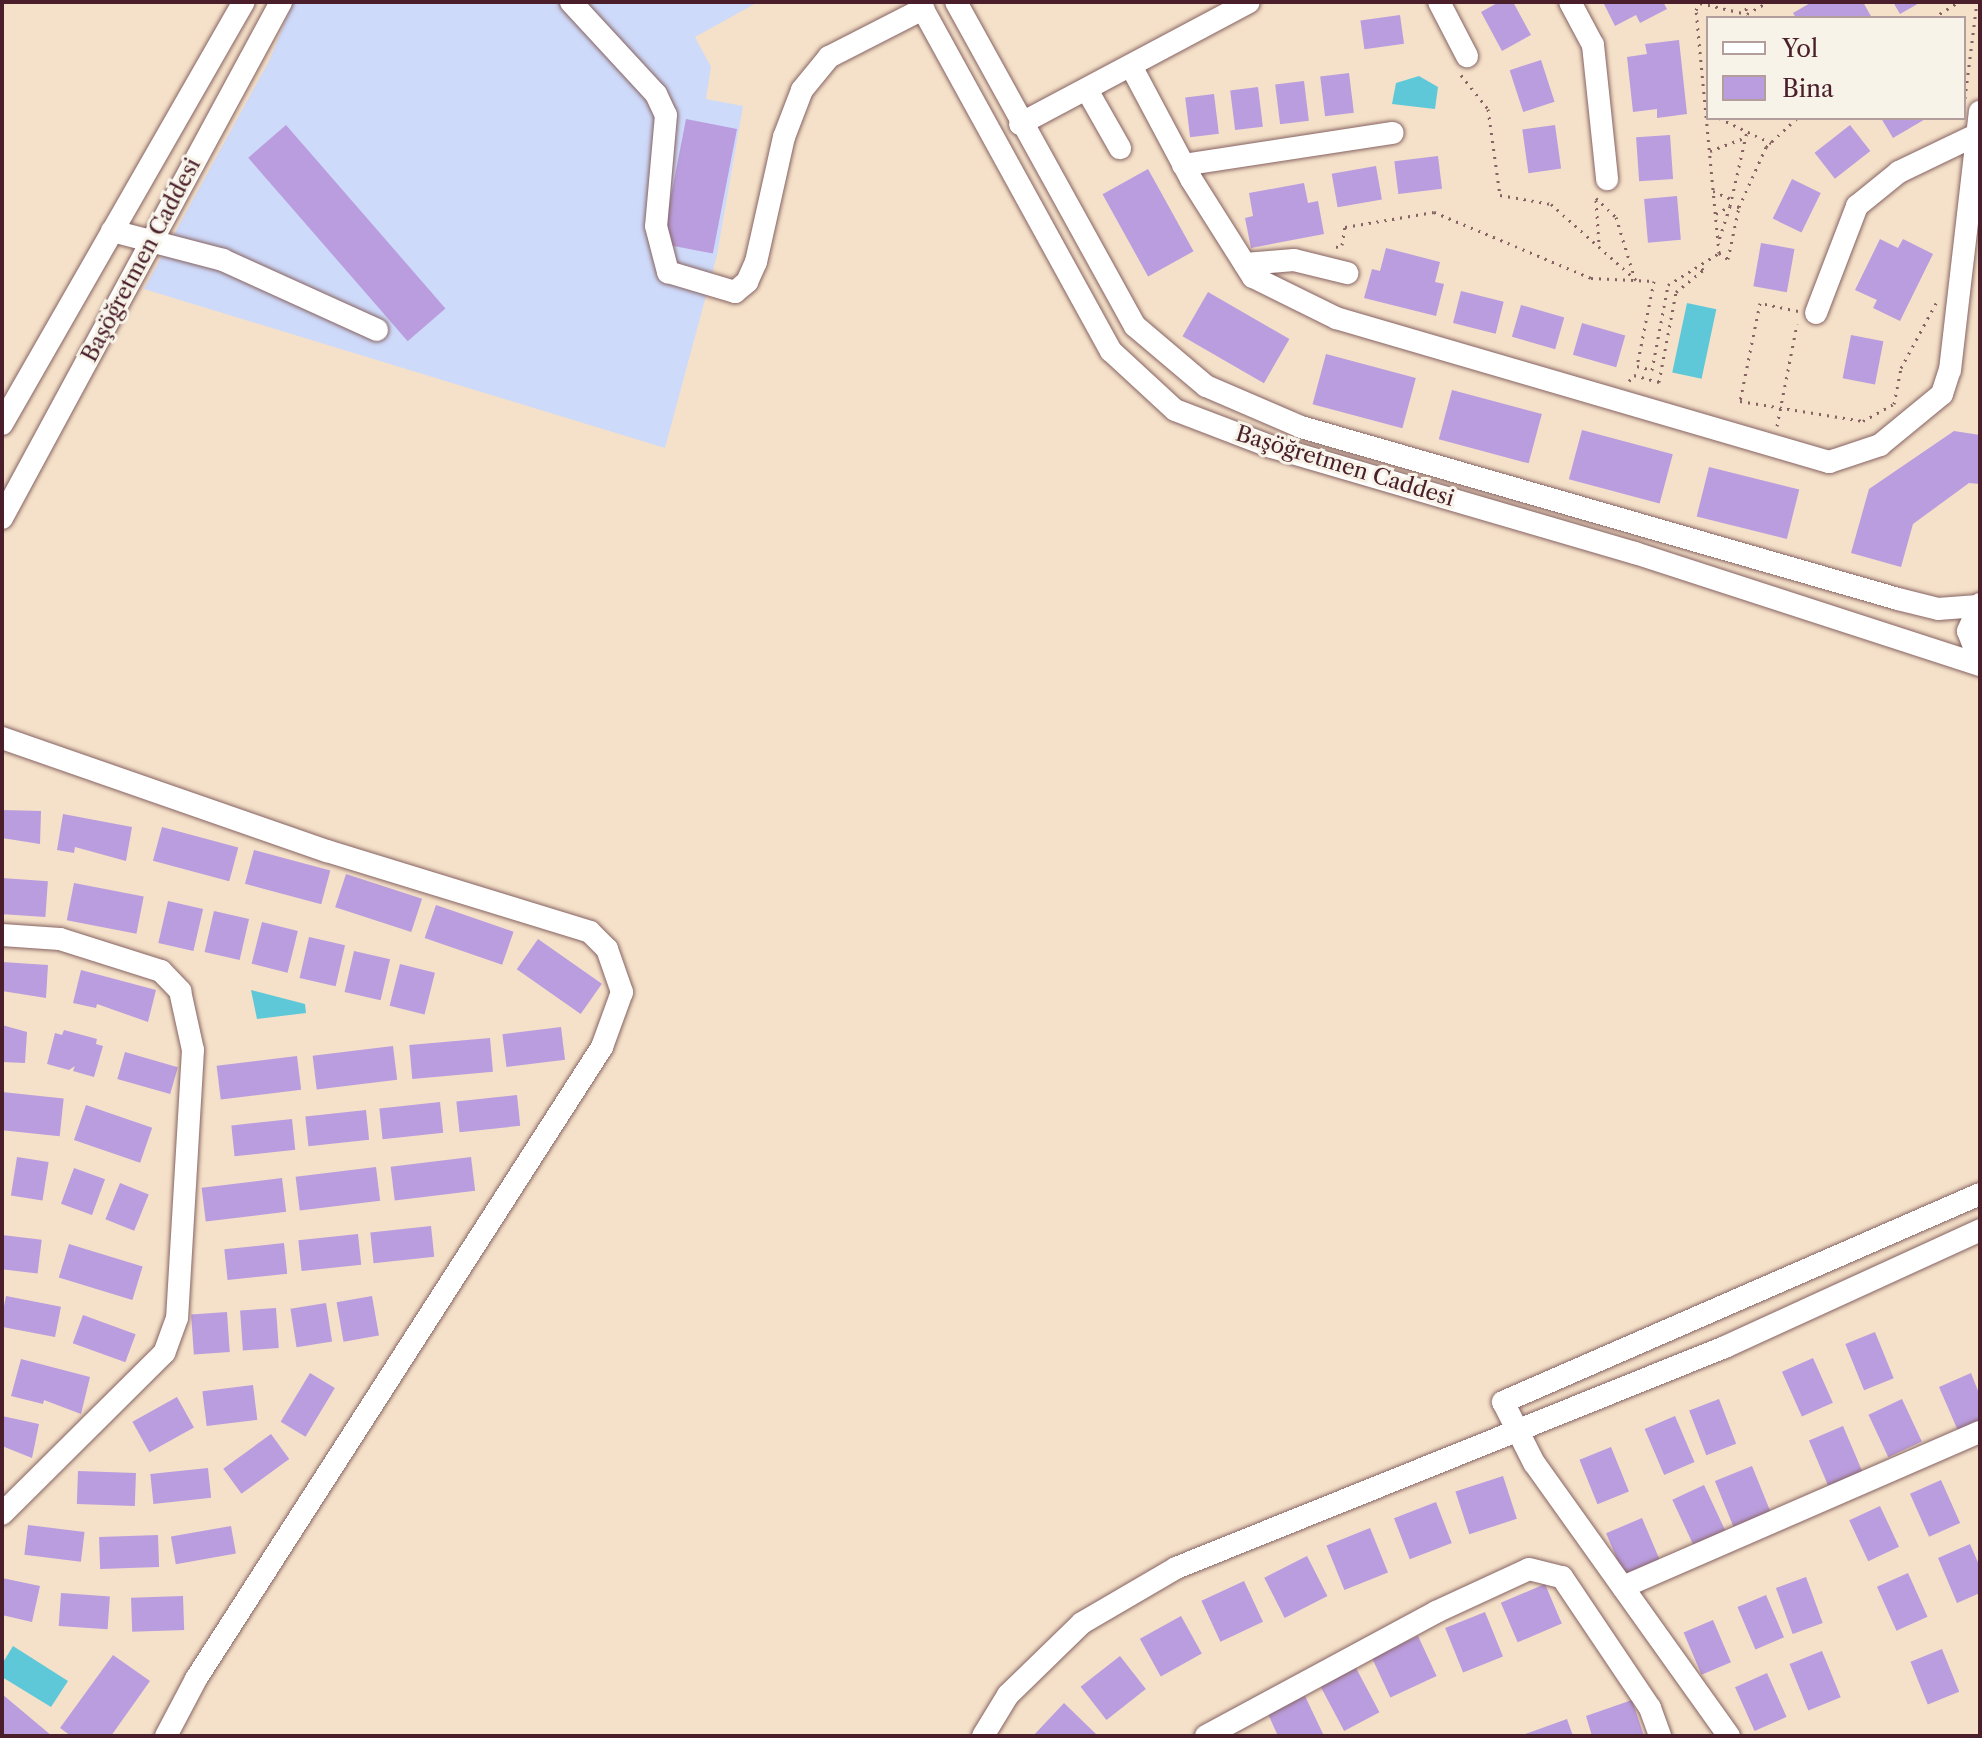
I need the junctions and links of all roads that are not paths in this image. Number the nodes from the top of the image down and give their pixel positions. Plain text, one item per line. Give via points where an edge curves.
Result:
1 (244, 2) edge
2 (281, 2) edge
3 (571, 2) edge
4 (956, 2) edge
5 (1249, 2) edge
6 (1439, 2) edge
7 (1570, 2) edge
8 (921, 6) edge
9 (1462, 64) road end
10 (1131, 66) junction
11 (1087, 90) junction
12 (1979, 123) edge
13 (1020, 124) junction
14 (1393, 133) dead end
15 (1120, 148) dead end
16 (1183, 165) junction
17 (1603, 183) road end
18 (112, 231) junction
19 (151, 240) junction
20 (1245, 264) junction
21 (1347, 273) dead end
22 (1806, 308) road end
23 (377, 330) dead end
24 (2, 424) edge
25 (2, 518) edge
26 (1979, 605) edge
27 (1980, 664) edge
28 (9, 744) edge
29 (2, 935) edge
30 (1980, 1194) edge
31 (1980, 1230) edge
32 (1513, 1431) junction
33 (1980, 1432) edge
34 (2, 1514) edge
35 (1623, 1587) junction
36 (166, 1736) edge
37 (983, 1736) edge
38 (1206, 1736) edge
39 (1660, 1736) edge
40 (1729, 1736) edge

1 - 18 street, Başöğretmen Caddesi
2 - 19 street, Başöğretmen Caddesi
3 - 8 street via 656,94 666,115 656,226 668,272 735,292 756,262 784,137 802,90 829,57
4 - 13 street, Başöğretmen Caddesi
5 - 10 street
6 - 9 street
7 - 17 street via 1593,45
8 - 27 street, Başöğretmen Caddesi via 1111,351 1175,410 1272,447 1635,553
10 - 11 street
10 - 16 street
11 - 13 street
11 - 15 street
12 - 20 street via 1950,370 1942,394 1880,445 1829,462 1336,318 1253,277
12 - 22 street via 1899,172 1857,206
13 - 26 street, Başöğretmen Caddesi via 1135,326 1206,386 1301,427 1898,599 1938,609
14 - 16 street
16 - 20 street
18 - 19 street
18 - 24 street, Başöğretmen Caddesi
19 - 23 street via 223,260
19 - 25 street, Başöğretmen Caddesi
20 - 21 street via 1294,260
26 - 27 street, Başöğretmen Caddesi via 1968,631
28 - 36 street via 590,932 607,949 622,992 602,1047 205,1665
29 - 34 street via 60,939 161,971 180,991 193,1050 177,1318 164,1353
30 - 32 street via 1503,1402
31 - 32 street via 1725,1347
32 - 35 street
32 - 37 street via 1176,1568 1082,1623 1008,1695
33 - 35 street
35 - 40 street
38 - 39 street via 1436,1612 1529,1569 1562,1577 1650,1708

